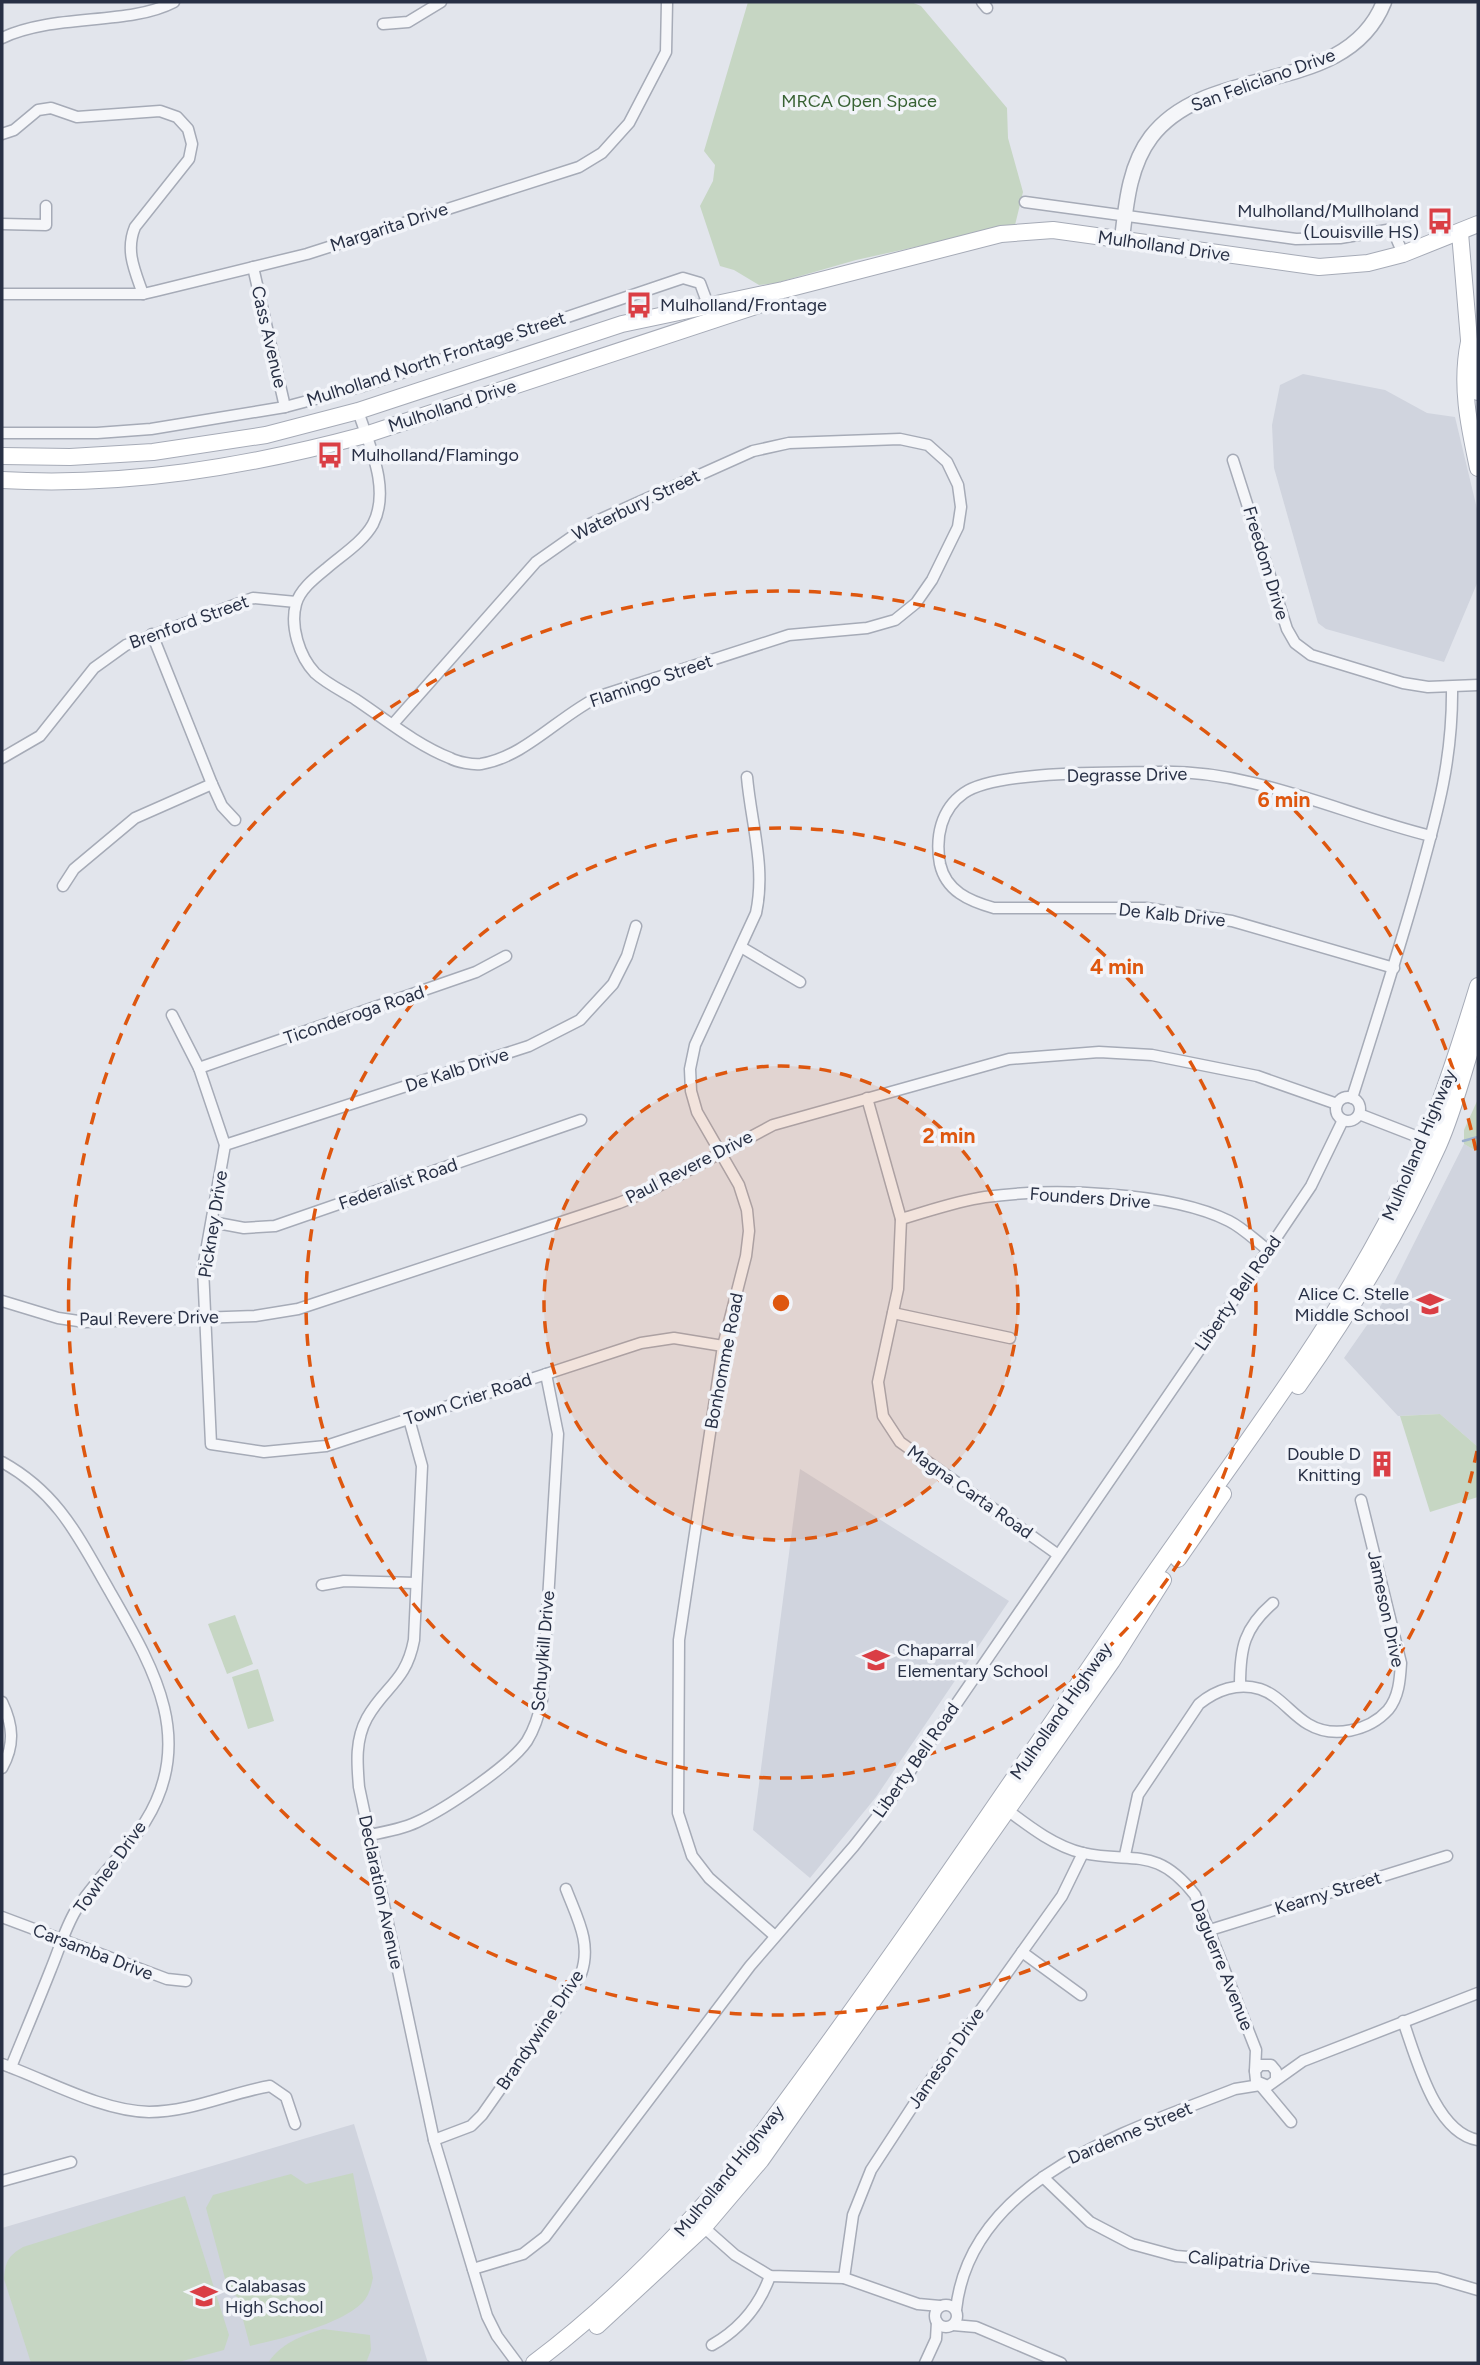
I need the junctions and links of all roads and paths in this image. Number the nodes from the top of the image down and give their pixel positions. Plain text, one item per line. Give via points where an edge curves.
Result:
1 (119, 2) edge
2 (174, 2) edge
3 (441, 2) edge
4 (667, 2) edge
5 (1384, 2) edge
6 (118, 15) junction
7 (383, 24) dead end
8 (2, 38) edge
9 (2, 134) edge
10 (1025, 202) dead end
11 (46, 205) dead end
12 (1125, 215) junction
13 (2, 224) edge
14 (1478, 224) edge
15 (1460, 233) junction
16 (1122, 239) junction
17 (1403, 254) junction
18 (253, 267) junction
19 (2, 294) edge
20 (143, 294) junction
21 (711, 312) junction
22 (1469, 340) junction
23 (1478, 392) edge
24 (285, 407) junction
25 (358, 411) junction
26 (2, 433) edge
27 (365, 435) junction
28 (2, 456) edge
29 (1233, 460) dead end
30 (947, 462) joint
31 (1478, 468) edge
32 (2, 480) edge
33 (296, 602) junction
34 (152, 634) junction
35 (1478, 685) edge
36 (1452, 687) junction
37 (393, 724) junction
38 (2, 758) edge
39 (747, 777) dead end
40 (212, 784) junction
41 (235, 820) dead end
42 (1431, 836) junction
43 (937, 846) joint
44 (63, 886) dead end
45 (636, 926) dead end
46 (741, 947) junction
47 (506, 956) dead end
48 (1394, 968) junction
49 (800, 982) dead end
50 (1478, 986) edge
51 (172, 1015) dead end
52 (1478, 1024) edge
53 (200, 1068) junction
54 (867, 1098) junction
55 (1352, 1098) junction
56 (1337, 1104) junction
57 (1359, 1114) junction
58 (581, 1120) dead end
59 (1343, 1120) junction
60 (1428, 1141) junction
61 (225, 1145) junction
62 (719, 1152) junction
63 (901, 1219) junction
64 (212, 1222) junction
65 (1268, 1250) junction
66 (2, 1301) edge
67 (893, 1313) junction
68 (204, 1317) junction
69 (1010, 1338) dead end
70 (723, 1346) junction
71 (545, 1374) junction
72 (409, 1419) junction
73 (211, 1444) joint
74 (2, 1462) edge
75 (1361, 1500) dead end
76 (1056, 1554) junction
77 (416, 1583) junction
78 (322, 1585) dead end
79 (1273, 1603) dead end
80 (1240, 1685) junction
81 (2, 1702) edge
82 (2, 1768) edge
83 (1002, 1806) junction
84 (369, 1835) junction
85 (1083, 1853) junction
86 (1125, 1855) junction
87 (1447, 1856) dead end
88 (566, 1889) dead end
89 (2, 1917) edge
90 (1210, 1930) junction
91 (775, 1936) junction
92 (62, 1940) junction
93 (1021, 1952) junction
94 (186, 1981) dead end
95 (1478, 1993) edge
96 (1081, 1995) dead end
97 (1403, 2021) junction
98 (1256, 2050) junction
99 (1303, 2062) junction
100 (1271, 2065) junction
101 (6, 2066) edge
102 (1255, 2072) junction
103 (1275, 2080) junction
104 (1261, 2085) junction
105 (1235, 2089) junction
106 (1276, 2101) junction
107 (1291, 2122) dead end
108 (295, 2124) dead end
109 (433, 2140) junction
110 (1478, 2140) edge
111 (72, 2162) dead end
112 (1043, 2177) junction
113 (2, 2181) edge
114 (699, 2223) junction
115 (472, 2269) junction
116 (770, 2276) junction
117 (844, 2278) junction
118 (958, 2288) junction
119 (1478, 2290) edge
120 (918, 2305) junction
121 (942, 2306) junction
122 (956, 2311) junction
123 (936, 2321) junction
124 (951, 2326) junction
125 (976, 2327) junction
126 (936, 2339) junction
127 (712, 2345) dead end
128 (517, 2363) edge
129 (534, 2363) edge
130 (552, 2363) edge
131 (925, 2363) edge
132 (1061, 2363) edge

1 - 6 street
2 - 6 street
3 - 7 street via 408,22
4 - 18 street, Margarita Drive via 666,52 629,123 602,153 566,171
5 - 12 street, San Feliciano Drive via 1366,32 1348,49 1324,61 1202,99 1173,115 1151,137 1137,161
6 - 8 street via 40,24
9 - 20 street via 38,110 51,108 77,117 160,111 177,117 188,129 189,159 131,236 129,253
10 - 12 street
11 - 13 street via 46,225
12 - 16 street, San Feliciano Drive
12 - 17 street via 1296,239 1387,230 1395,235
14 - 15 main road, Mulholland Drive
15 - 17 main road, Mulholland Drive
15 - 22 main road
16 - 17 main road, Mulholland Drive via 1319,267 1368,263
16 - 21 main road, Mulholland Drive via 1054,230 1017,231
18 - 20 street, Margarita Drive
18 - 24 street, Cass Avenue
19 - 20 street, Margarita Drive
21 - 24 street, Mulholland North Frontage Street via 700,283 683,278 360,387
21 - 25 main road, Mulholland Drive via 600,330
21 - 27 main road, Mulholland Drive
22 - 23 main road
22 - 31 main road via 1463,369
24 - 26 street, Mulholland North Frontage Street via 151,429
25 - 27 street
25 - 28 main road, Mulholland Drive via 266,435 183,448 97,456
27 - 32 main road, Mulholland Drive via 186,473
27 - 33 street via 380,491 373,524 310,582
29 - 36 street, Freedom Drive via 1295,643 1311,654 1403,683
30 - 37 street, Waterbury Street via 928,445 900,439 789,443 753,451 590,524 536,562
30 - 37 street, Flamingo Street via 958,485 961,507 957,527 932,580 916,603 895,620 867,628 789,635 600,695 509,755 479,764 450,759
33 - 34 street, Brenford Street via 253,598
33 - 37 street, Flamingo Street via 296,636 303,657 316,674
34 - 38 street, Brenford Street via 102,661 40,736
34 - 40 street
35 - 36 street, Freedom Drive
36 - 42 street via 1447,777
39 - 46 street, Bonhomme Road via 761,890
40 - 41 street
40 - 44 street via 135,818 74,869
42 - 43 street, Degrasse Drive via 1275,789 1218,776 1162,772 1016,778 985,784 964,792 948,809
42 - 48 street
43 - 48 street, De Kalb Drive via 942,870 954,890 971,902 994,908 1146,908 1232,921
45 - 61 street, De Kalb Drive via 613,984 580,1020 529,1046
46 - 49 street
46 - 62 street, Bonhomme Road via 695,1045 690,1069 697,1112
47 - 53 street, Ticonderoga Road via 476,972
48 - 55 street
50 - 60 main road, Mulholland Highway
51 - 53 street, Pickney Drive
52 - 83 main road, Mulholland Highway via 1438,1146 1364,1290
53 - 61 street, Pickney Drive
54 - 56 street, Paul Revere Drive via 1009,1059 1099,1052 1201,1063 1257,1076
54 - 62 street, Paul Revere Drive via 773,1125
54 - 63 street, Magna Carta Road
55 - 56 street
55 - 57 street
56 - 59 street
57 - 59 street
57 - 60 street
58 - 64 street, Federalist Road via 275,1226 244,1228
59 - 65 street, Liberty Bell Road via 1311,1186
60 - 83 main road, Mulholland Highway via 1339,1306
61 - 64 street, Pickney Drive
62 - 68 street, Paul Revere Drive via 619,1203 298,1309
62 - 70 street, Bonhomme Road via 739,1185 749,1231
63 - 65 street, Founders Drive via 996,1196 1130,1198 1205,1211 1232,1222
63 - 67 street, Magna Carta Road
64 - 68 street, Pickney Drive via 203,1268
65 - 76 street, Liberty Bell Road
66 - 68 street, Paul Revere Drive via 85,1322
67 - 69 street
67 - 76 street, Magna Carta Road via 878,1382 883,1416 900,1442
68 - 73 street, Pickney Drive
70 - 71 street, Town Crier Road via 657,1339
70 - 91 street, Bonhomme Road via 679,1640 678,1813 692,1856 709,1878
71 - 72 street, Town Crier Road
71 - 84 street, Schuylkill Drive via 558,1434 537,1722 508,1762 437,1811 404,1828
72 - 73 street, Town Crier Road via 296,1451 264,1452
72 - 77 street, Declaration Avenue via 422,1466
74 - 92 street, Towhee Drive via 44,1490 72,1526 148,1659 168,1731 159,1794 144,1822 75,1912
75 - 80 street, Jameson Drive via 1401,1663 1400,1684 1389,1709 1359,1729 1337,1732 1310,1726 1261,1689
76 - 91 street, Liberty Bell Road via 891,1799
77 - 78 street via 344,1581
77 - 84 street, Declaration Avenue via 410,1660 367,1717 360,1735 356,1758
79 - 80 street via 1253,1620 1245,1639
80 - 86 street via 1209,1696 1191,1715 1138,1795
81 - 82 street via 13,1730
83 - 85 street, Daguerre Avenue via 1053,1841
83 - 114 main road, Mulholland Highway
84 - 109 street, Declaration Avenue
85 - 86 street, Daguerre Avenue
85 - 93 street, Jameson Drive via 1062,1896
86 - 90 street, Daguerre Avenue via 1163,1866 1185,1882
87 - 90 street, Kearny Street
88 - 109 street, Brandywine Drive via 585,1940 581,1974 482,2115 471,2126
89 - 92 street, Carsamba Drive
90 - 98 street, Daguerre Avenue
91 - 115 street, Liberty Bell Road via 545,2237 523,2254
92 - 94 street, Carsamba Drive via 167,1979
92 - 101 street, Towhee Drive
93 - 96 street
93 - 117 street, Jameson Drive via 871,2170 853,2215
95 - 97 street
97 - 99 street
97 - 110 street via 1443,2116 1468,2138
98 - 100 street, Daguerre Avenue
98 - 102 street, Daguerre Avenue
99 - 100 street
99 - 103 street
100 - 102 street, Dardenne Street via 1260,2065
100 - 103 street
101 - 108 street via 82,2096 149,2112 206,2104 270,2086 286,2097
102 - 104 street
102 - 105 street, Dardenne Street
103 - 104 street, Dardenne Street
103 - 106 street
104 - 105 street, Dardenne Street
104 - 106 street
105 - 112 street, Dardenne Street via 1090,2147
106 - 107 street
109 - 115 street, Declaration Avenue
111 - 113 street
112 - 118 street, Dardenne Street via 1000,2217 978,2246
112 - 119 street, Calipatria Drive via 1090,2222 1132,2244 1176,2256 1437,2278
114 - 116 street via 735,2255
114 - 129 main road, Mulholland Highway
114 - 130 main road, Mulholland Highway via 634,2295
115 - 128 street, Declaration Avenue via 492,2326
116 - 117 street
116 - 127 street via 744,2321
117 - 120 street
118 - 121 street, Dardenne Street
118 - 122 street, Dardenne Street
120 - 121 street
120 - 123 street
121 - 122 street
121 - 123 street
122 - 124 street
122 - 125 street
123 - 124 street
123 - 126 street
124 - 125 street
124 - 126 street
125 - 132 street
126 - 131 street

